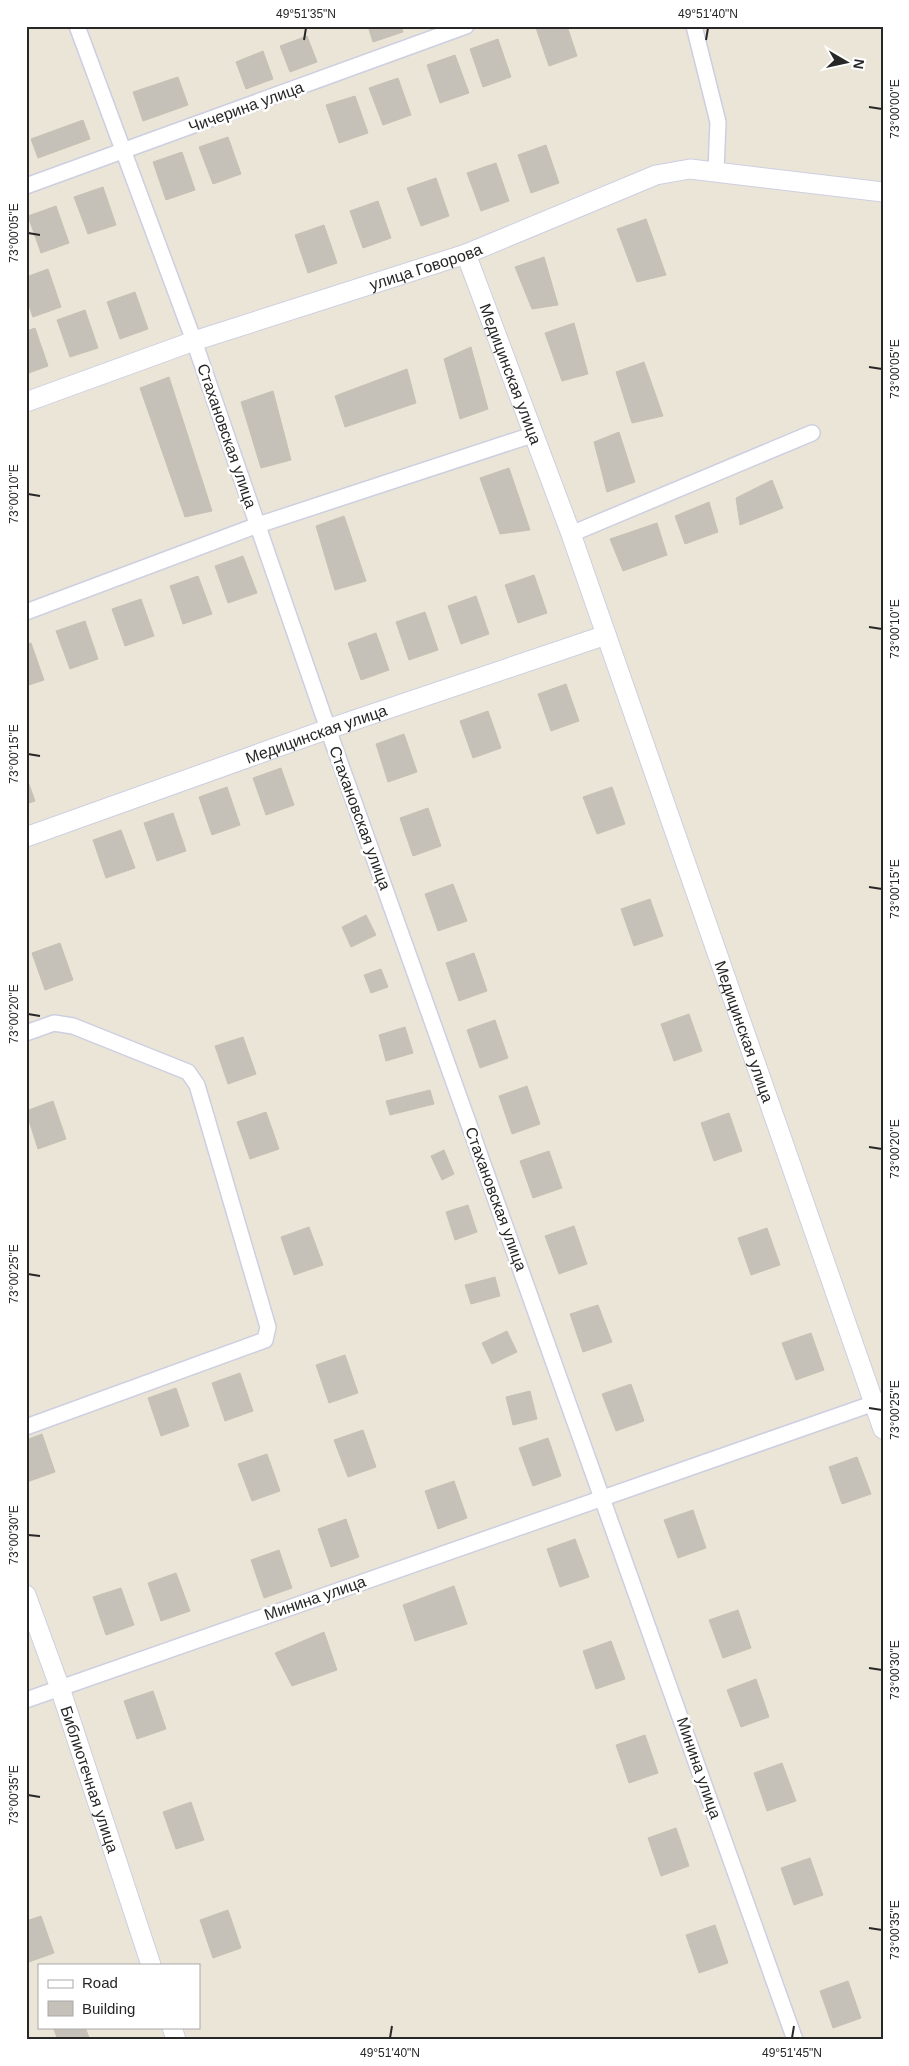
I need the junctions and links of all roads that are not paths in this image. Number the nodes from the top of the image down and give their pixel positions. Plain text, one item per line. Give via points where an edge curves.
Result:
1 (77, 26) edge
2 (466, 26) edge
3 (694, 26) edge
4 (122, 152) junction
5 (716, 171) junction
6 (26, 186) edge
7 (883, 192) edge
8 (466, 254) junction
9 (194, 341) junction
10 (26, 402) edge
11 (812, 433) dead end
12 (532, 435) junction
13 (258, 525) junction
14 (571, 534) junction
15 (26, 612) edge
16 (606, 635) junction
17 (328, 728) junction
18 (26, 836) edge
19 (26, 1033) edge
20 (878, 1401) edge
21 (26, 1427) edge
22 (883, 1430) edge
23 (603, 1497) junction
24 (26, 1595) edge
25 (60, 1688) junction
26 (26, 1700) edge
27 (151, 1964) edge
28 (172, 2028) edge
29 (176, 2040) edge
30 (795, 2040) edge

1 - 4 street, Стахановская улица
2 - 4 street, Чичерина улица
3 - 5 street via 718,122
4 - 6 street, Чичерина улица
4 - 9 street, Стахановская улица
5 - 7 street, улица Говорова
5 - 8 street, улица Говорова via 690,169 656,175
8 - 9 street, улица Говорова
8 - 12 street, Медицинская улица
9 - 10 street, улица Говорова
9 - 13 street, Стахановская улица
11 - 14 street
12 - 13 street
12 - 14 street, Медицинская улица
13 - 15 street
13 - 17 street, Стахановская улица
14 - 16 street, Медицинская улица
16 - 17 street, Медицинская улица
16 - 20 street, Медицинская улица
17 - 18 street, Медицинская улица
17 - 23 street, Стахановская улица
19 - 21 street via 54,1023 73,1026 188,1072 197,1085 268,1327 265,1340
20 - 22 street, Медицинская улица
20 - 23 street, Минина улица
23 - 25 street, Минина улица
23 - 30 street, Минина улица
24 - 25 street, Библиотечная улица
25 - 26 street, Минина улица
25 - 27 street, Библиотечная улица
28 - 29 street

